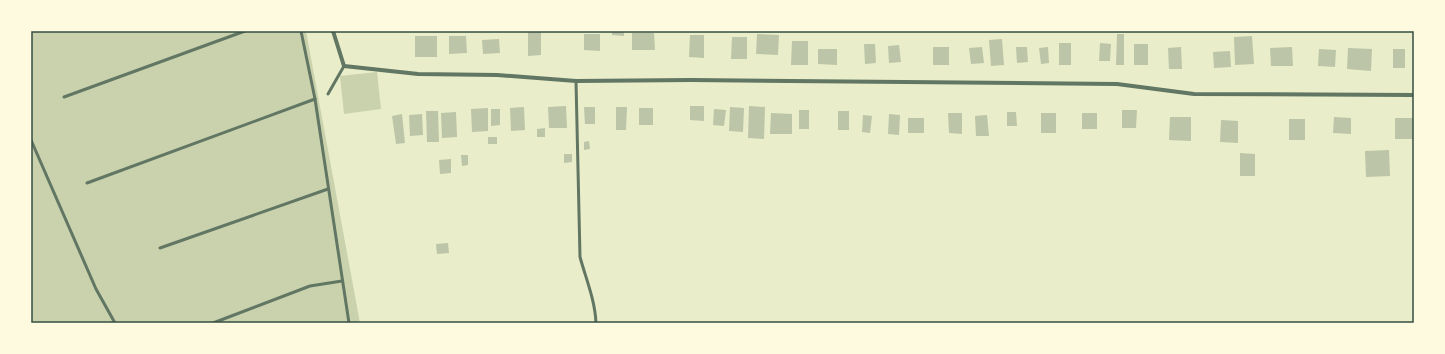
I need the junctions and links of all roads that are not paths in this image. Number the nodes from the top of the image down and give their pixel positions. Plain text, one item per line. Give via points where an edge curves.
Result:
1 (245, 31) edge
2 (301, 31) edge
3 (333, 31) edge
4 (344, 66) junction
5 (576, 81) junction
6 (328, 94) dead end
7 (1414, 95) edge
8 (64, 97) dead end
9 (315, 99) junction
10 (31, 140) edge
11 (87, 183) dead end
12 (328, 189) junction
13 (160, 248) dead end
14 (342, 281) junction
15 (115, 323) edge
16 (213, 323) edge
17 (349, 323) edge
18 (596, 323) edge

1 - 8 lane
2 - 9 lane
3 - 4 street
4 - 5 street via 418,74 497,75
4 - 6 lane
5 - 7 street via 1117,84 1194,94
5 - 18 lane via 580,257 595,305
9 - 11 lane
9 - 12 lane
10 - 15 lane via 96,289
12 - 13 lane
12 - 14 lane
14 - 16 lane via 310,286
14 - 17 lane

